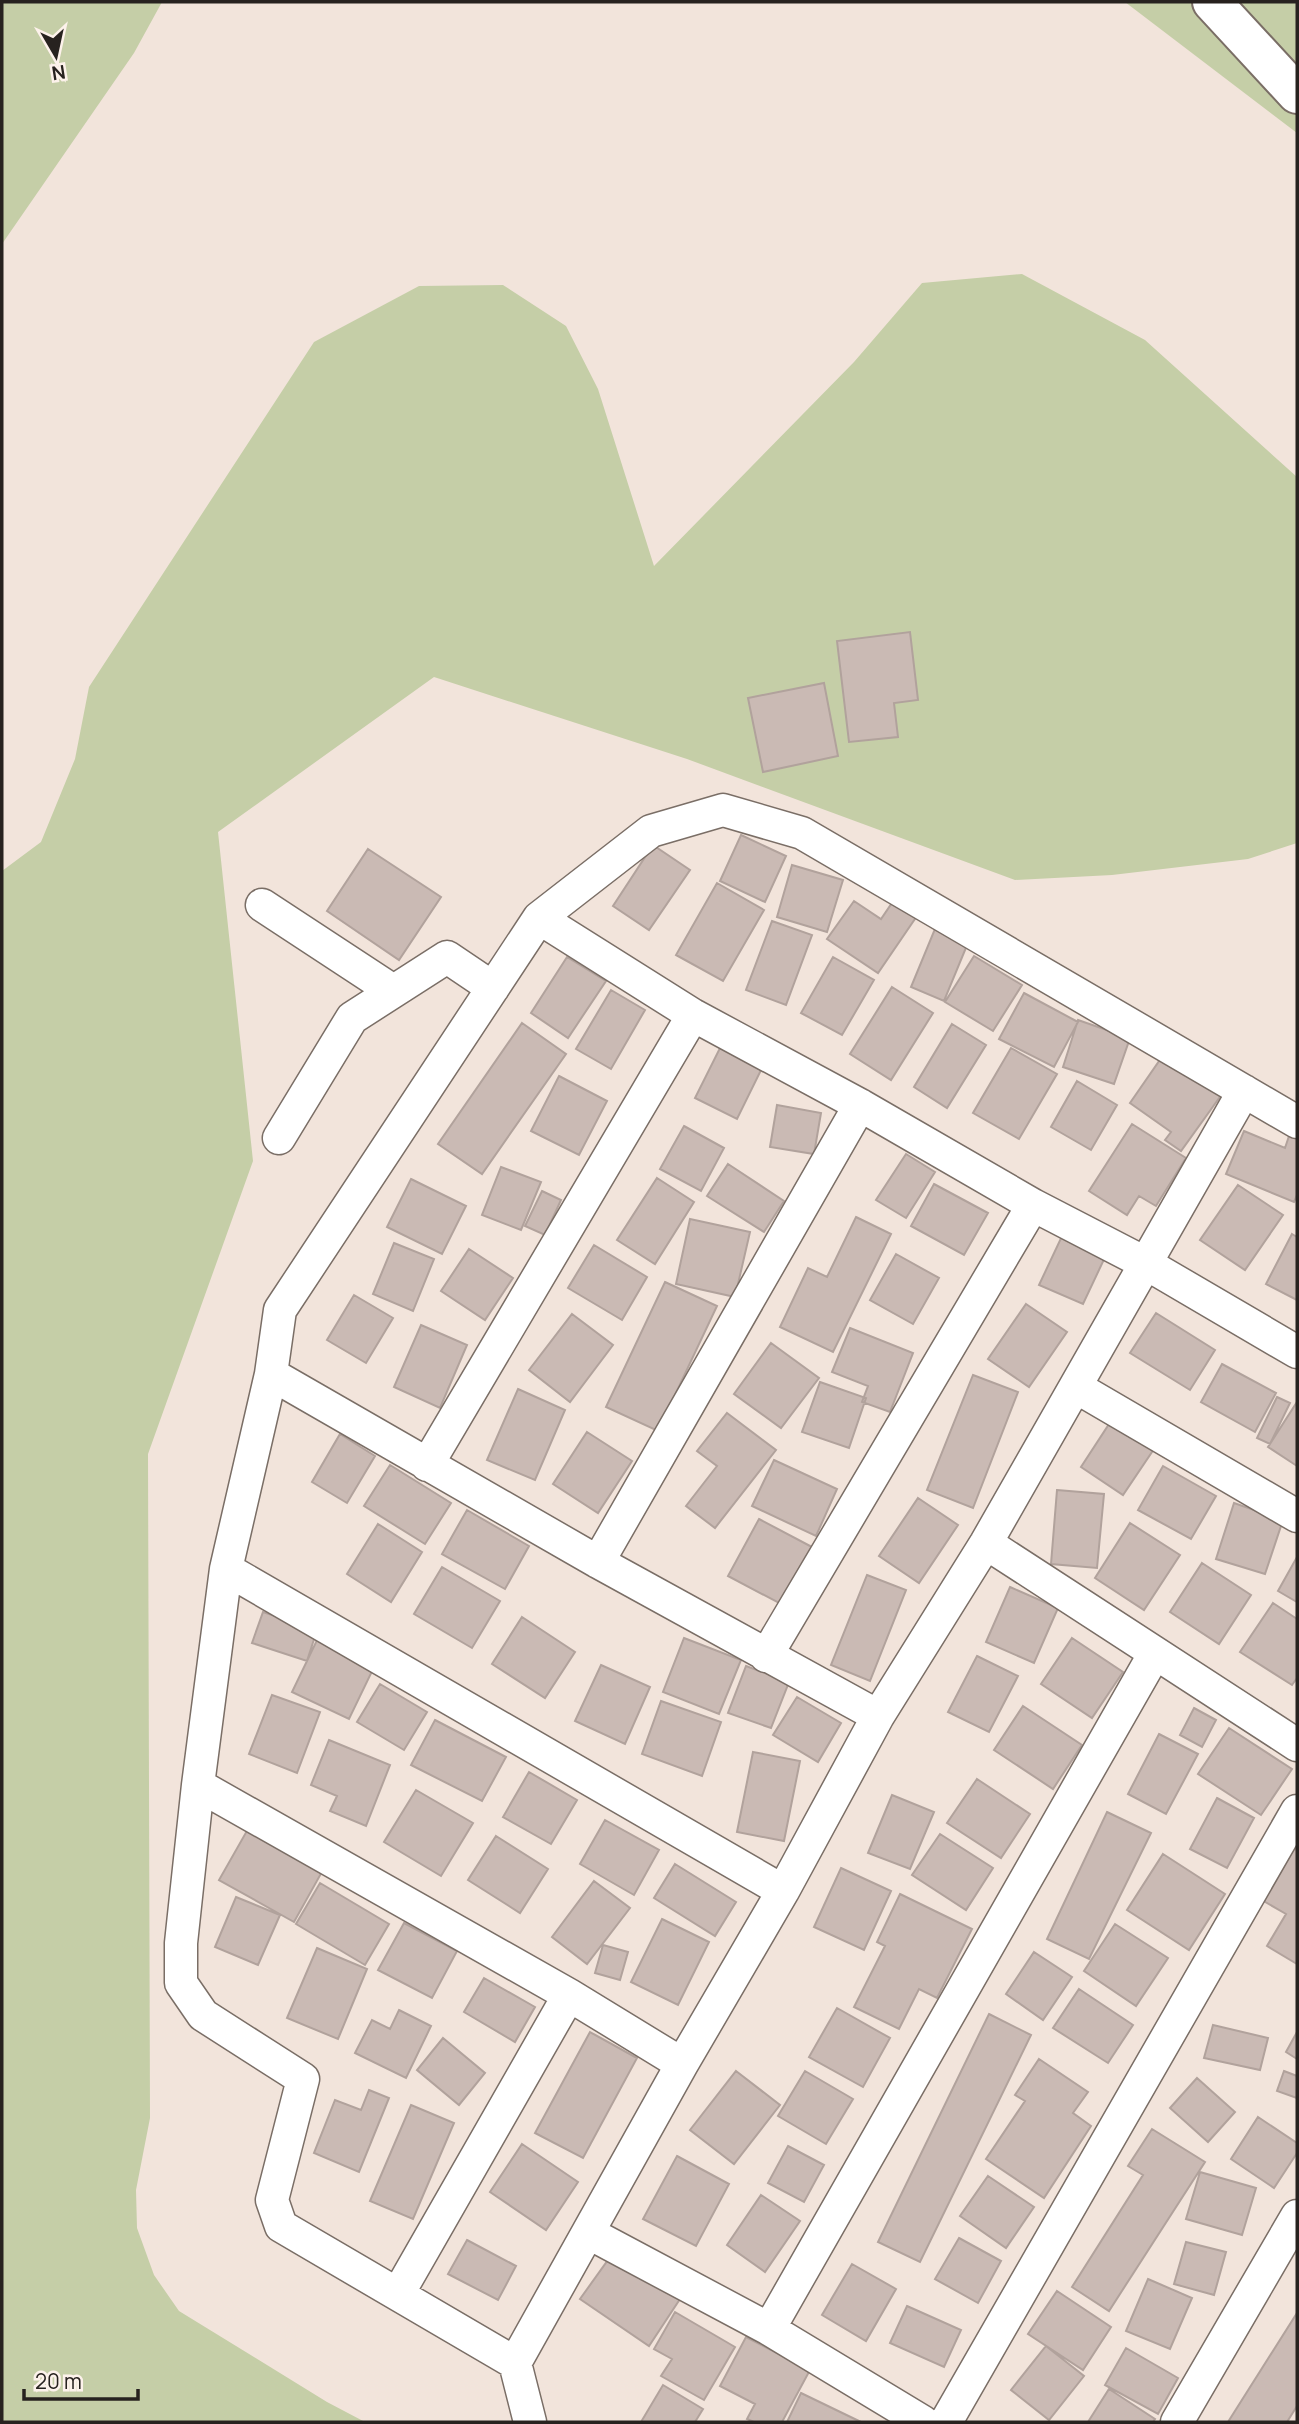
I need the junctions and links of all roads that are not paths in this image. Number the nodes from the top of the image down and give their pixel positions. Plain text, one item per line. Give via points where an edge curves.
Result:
1 (1212, 2) edge
2 (1297, 94) edge
3 (262, 905) dead end
4 (539, 918) junction
5 (493, 988) junction
6 (393, 991) junction
7 (693, 1015) junction
8 (1244, 1091) junction
9 (860, 1105) junction
10 (1297, 1122) edge
11 (279, 1138) dead end
12 (1033, 1205) junction
13 (1145, 1263) junction
14 (1297, 1352) edge
15 (271, 1374) junction
16 (1076, 1387) junction
17 (427, 1465) junction
18 (1297, 1516) edge
19 (986, 1543) junction
20 (598, 1562) junction
21 (226, 1569) junction
22 (1155, 1653) junction
23 (766, 1656) junction
24 (878, 1716) junction
25 (1297, 1745) edge
26 (198, 1785) junction
27 (1297, 1811) edge
28 (783, 1891) junction
29 (569, 1995) junction
30 (682, 2064) junction
31 (1297, 2216) edge
32 (589, 2233) junction
33 (398, 2294) junction
34 (769, 2329) junction
35 (515, 2363) junction
36 (530, 2422) edge
37 (923, 2422) edge
38 (946, 2422) edge
39 (1177, 2422) edge

1 - 2 street
3 - 6 street
4 - 5 street
4 - 7 street
4 - 8 street via 651,831 723,810 802,833
5 - 6 street via 447,957
5 - 15 street via 280,1310
6 - 11 street via 352,1018
7 - 9 street
7 - 17 street
8 - 10 street
8 - 13 street
9 - 12 street
9 - 20 street
12 - 13 street
12 - 23 street
13 - 14 street
13 - 16 street
15 - 17 street
15 - 21 street
16 - 18 street
16 - 19 street
17 - 20 street
19 - 22 street
19 - 24 street
20 - 23 street
21 - 26 street
21 - 28 street
22 - 25 street
22 - 34 street
23 - 24 street
24 - 28 street
26 - 29 street
26 - 33 street via 181,1983 203,2015 303,2079 272,2200 281,2225
27 - 38 street
28 - 30 street
29 - 30 street
29 - 33 street
30 - 32 street
31 - 39 street
32 - 34 street
32 - 35 street
33 - 35 street
34 - 37 street
35 - 36 street

